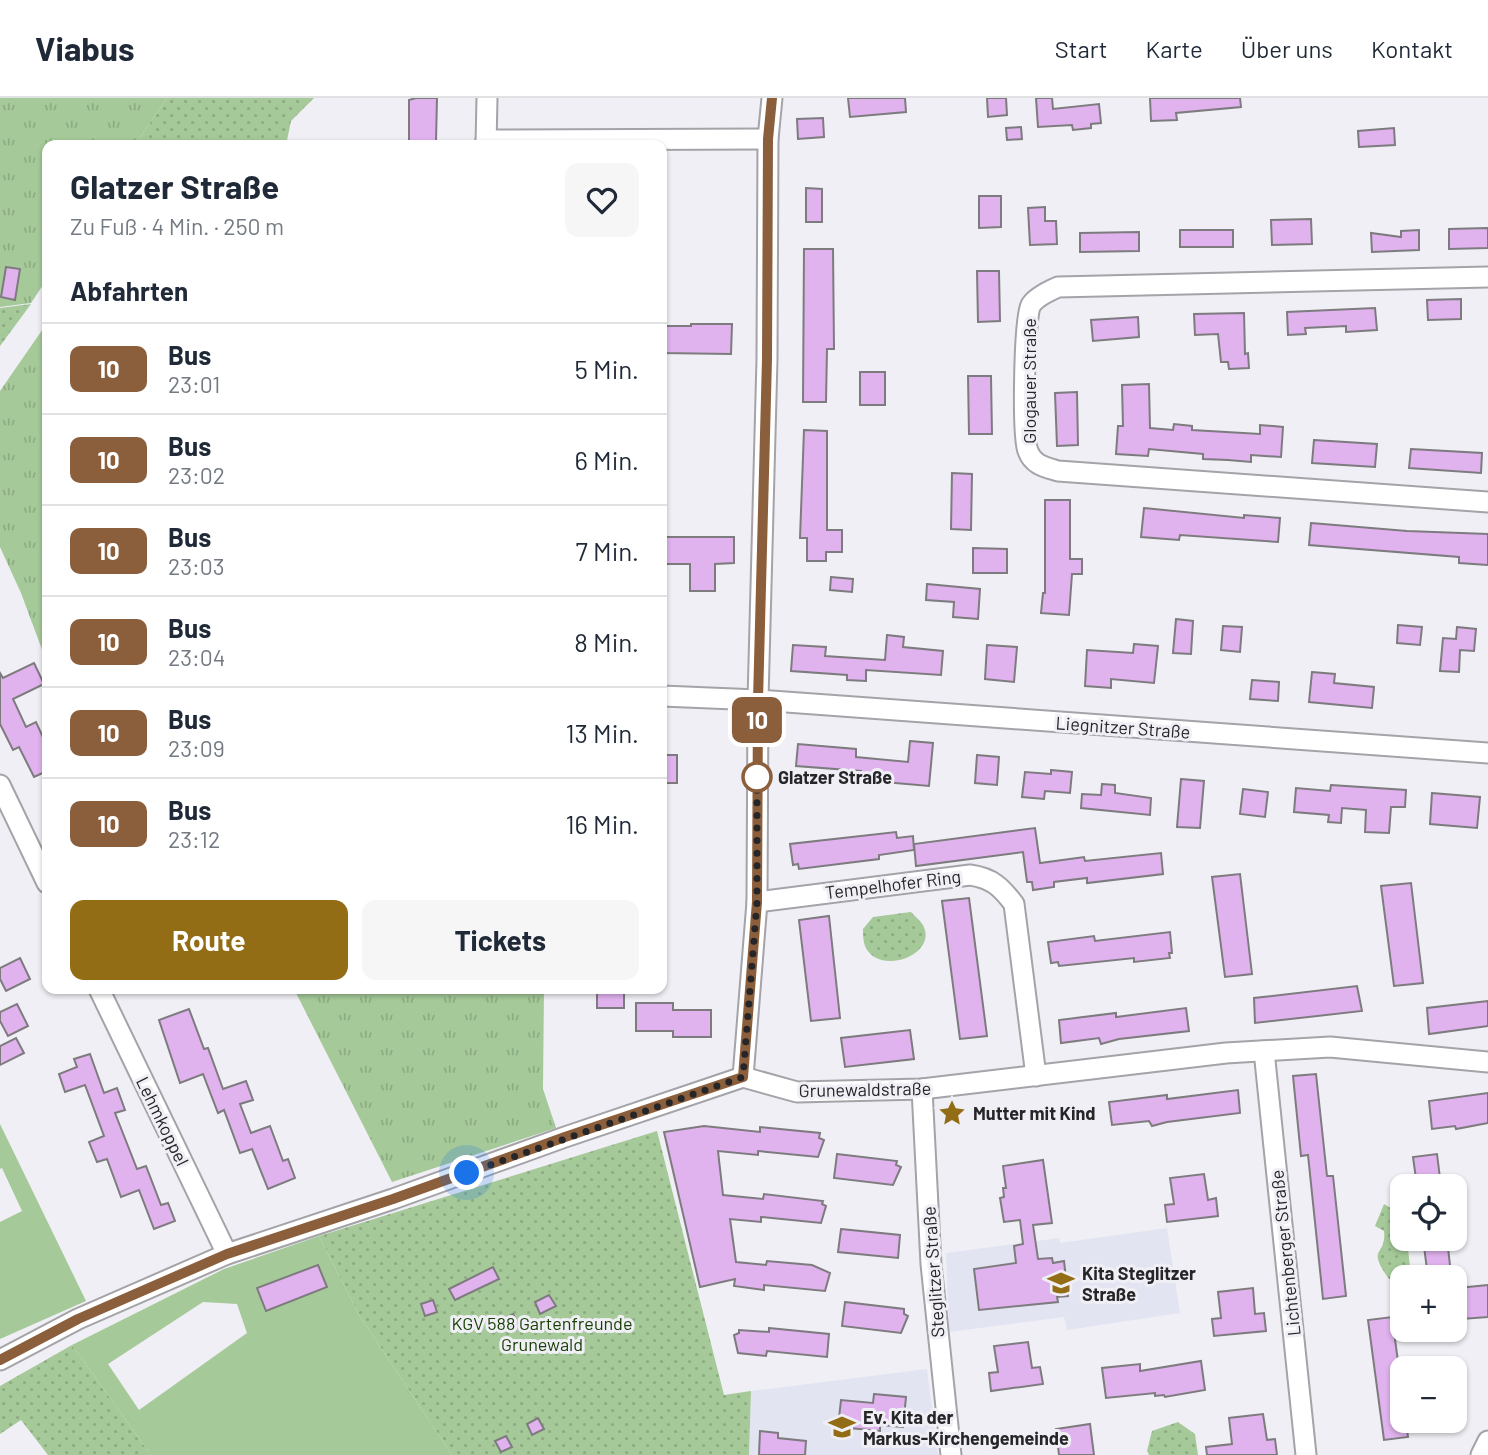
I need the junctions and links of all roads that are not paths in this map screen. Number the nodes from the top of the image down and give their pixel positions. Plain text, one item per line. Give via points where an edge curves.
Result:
1 (487, 98) edge
2 (772, 98) edge
3 (768, 139) junction
4 (486, 140) edge
5 (667, 140) edge
6 (1488, 277) edge
7 (1488, 502) edge
8 (667, 696) edge
9 (758, 700) junction
10 (1488, 753) edge
11 (0, 785) edge
12 (42, 873) edge
13 (757, 902) junction
14 (101, 994) edge
15 (1264, 1051) junction
16 (1488, 1062) edge
17 (1036, 1076) junction
18 (743, 1077) junction
19 (922, 1089) junction
20 (227, 1254) junction
21 (0, 1360) edge
22 (1488, 1441) edge
23 (951, 1455) edge
24 (1306, 1455) edge
25 (1481, 1455) edge

1 - 4 street
2 - 3 street
3 - 5 street
3 - 9 street
6 - 7 street, Glogauer Straße via 1058,287 1031,304 1026,322 1025,429 1028,452 1038,466 1058,471
8 - 9 street
9 - 10 street, Liegnitzer Straße
9 - 13 street
11 - 12 street
13 - 17 street, Tempelhofer Ring via 971,875 986,877 1014,904
13 - 18 street
14 - 20 street, Lehmkoppel
15 - 16 street, Grunewaldstraße via 1330,1046
15 - 17 street, Grunewaldstraße
15 - 24 street, Lichtenberger Straße
17 - 19 street, Grunewaldstraße
18 - 19 street, Grunewaldstraße via 797,1092
18 - 20 street
19 - 23 street, Steglitzer Straße via 931,1264
20 - 21 street via 78,1319
22 - 25 street

